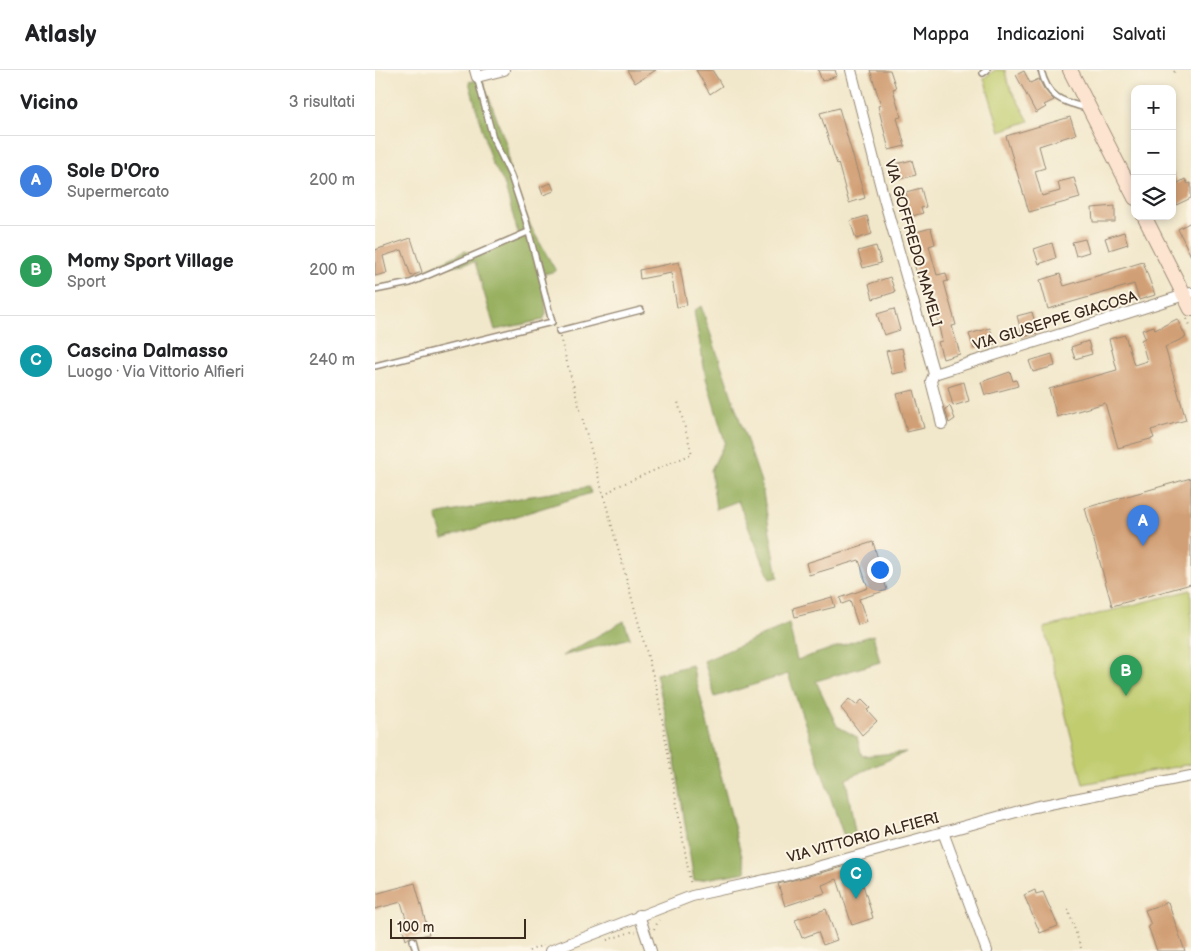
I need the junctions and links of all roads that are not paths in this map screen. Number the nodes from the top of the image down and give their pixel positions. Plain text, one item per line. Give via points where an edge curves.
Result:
1 (504, 70) edge
2 (851, 70) edge
3 (1041, 70) edge
4 (1070, 70) edge
5 (476, 74) edge
6 (1090, 109) junction
7 (1131, 190) edge
8 (1146, 220) edge
9 (528, 232) junction
10 (375, 290) edge
11 (1188, 294) edge
12 (1191, 309) edge
13 (641, 310) dead end
14 (559, 331) road end
15 (375, 366) edge
16 (934, 374) junction
17 (942, 424) dead end
18 (1191, 776) edge
19 (943, 832) junction
20 (639, 915) junction
21 (413, 940) dead end
22 (416, 951) edge
23 (550, 951) edge
24 (651, 951) edge
25 (987, 951) edge

1 - 5 street
2 - 16 street, VIA GOFFREDO MAMELI
3 - 6 lane via 1051,93 1059,101
4 - 6 main road
5 - 9 lane via 493,138 511,176
6 - 7 main road
8 - 11 main road
9 - 10 lane via 410,283
9 - 15 lane via 552,322
11 - 12 main road
11 - 16 street, VIA GIUSEPPE GIACOSA
13 - 14 lane
16 - 17 street, VIA GOFFREDO MAMELI via 931,380
18 - 19 street, VIA VITTORIO ALFIERI via 1034,807
19 - 20 street, VIA VITTORIO ALFIERI via 788,875 692,896
19 - 25 street
20 - 23 street, VIA VITTORIO ALFIERI
20 - 24 street
21 - 22 lane

